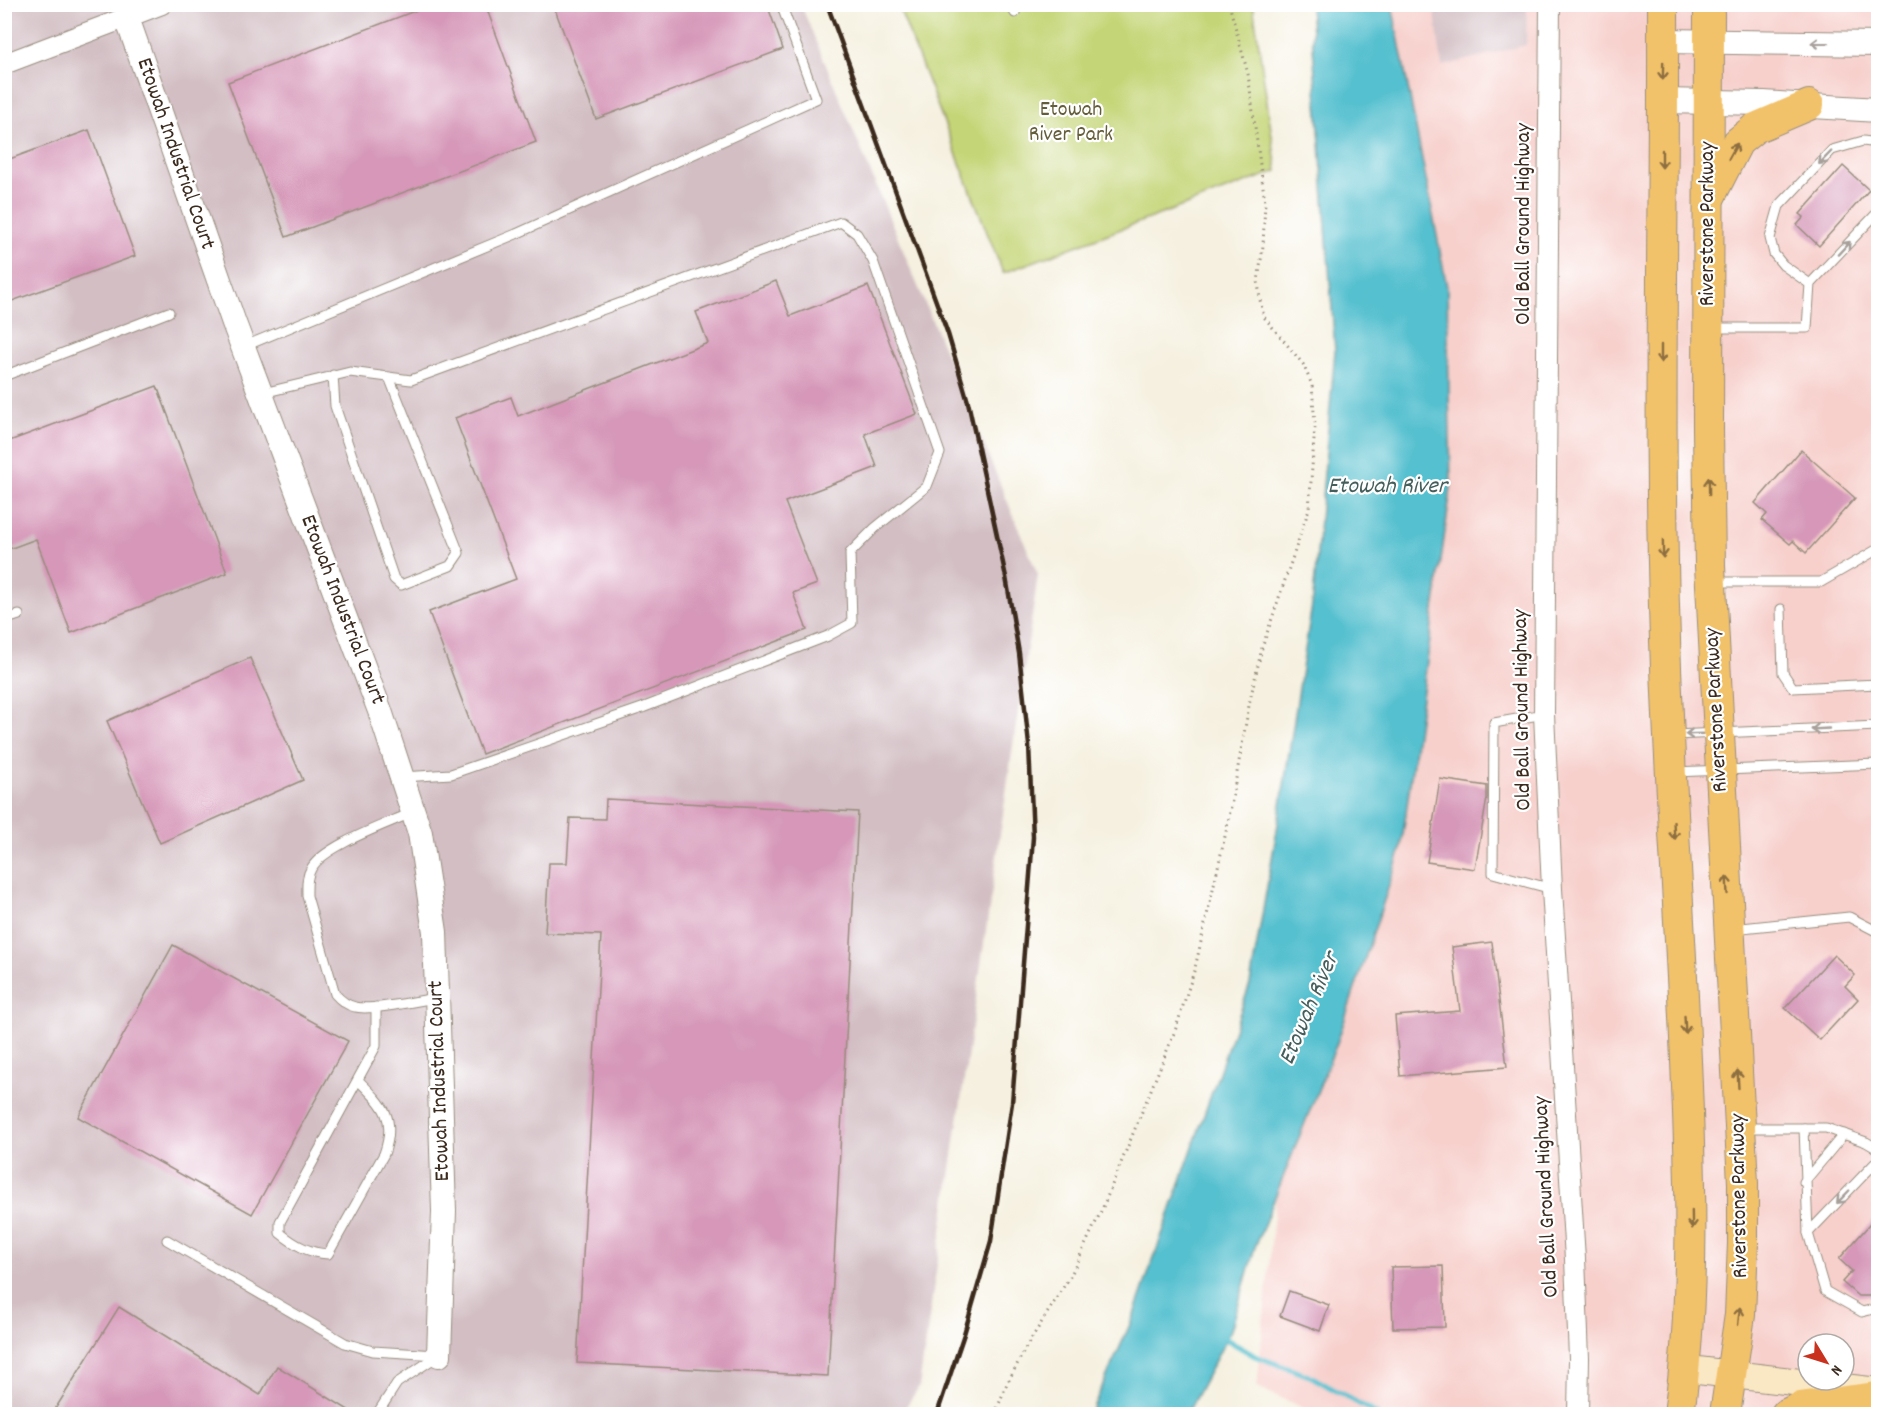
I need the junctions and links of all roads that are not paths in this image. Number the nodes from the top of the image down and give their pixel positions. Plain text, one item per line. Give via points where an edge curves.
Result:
1 (162, 4) edge
2 (781, 4) edge
3 (1010, 4) edge
4 (1550, 4) edge
5 (1663, 4) edge
6 (1709, 4) edge
7 (1015, 13) dead end
8 (125, 15) junction
9 (1663, 41) junction
10 (1709, 41) junction
11 (1878, 44) edge
12 (4, 64) edge
13 (1663, 101) junction
14 (1707, 101) junction
15 (1809, 105) junction
16 (1878, 110) edge
17 (1878, 143) edge
18 (1708, 203) junction
19 (1878, 212) edge
20 (1810, 284) junction
21 (169, 312) dead end
22 (1708, 328) junction
23 (243, 347) junction
24 (333, 375) junction
25 (4, 376) edge
26 (389, 376) junction
27 (260, 393) junction
28 (1878, 549) edge
29 (1711, 582) junction
30 (1781, 609) dead end
31 (19, 615) dead end
32 (4, 620) edge
33 (1878, 684) edge
34 (1544, 714) junction
35 (1878, 726) edge
36 (1718, 733) junction
37 (1669, 735) junction
38 (1878, 764) edge
39 (1720, 771) junction
40 (1671, 772) junction
41 (402, 777) junction
42 (414, 812) junction
43 (1552, 889) junction
44 (1730, 930) junction
45 (1878, 932) edge
46 (438, 998) junction
47 (376, 1006) junction
48 (358, 1080) junction
49 (1740, 1128) junction
50 (1804, 1128) junction
51 (1844, 1134) junction
52 (1878, 1149) edge
53 (1878, 1160) edge
54 (1804, 1182) junction
55 (1808, 1233) junction
56 (167, 1240) dead end
57 (1878, 1308) edge
58 (439, 1355) junction
59 (1685, 1369) junction
60 (1732, 1374) junction
61 (1878, 1391) edge
62 (1878, 1397) edge
63 (377, 1414) edge
64 (1578, 1414) edge
65 (1679, 1414) edge
66 (1725, 1414) edge
67 (1786, 1414) edge

1 - 8 street
2 - 23 lane via 816,99 516,234
3 - 7 lane
4 - 34 street, Old Ball Ground Highway
5 - 9 main road, Riverstone Parkway
6 - 10 main road, Riverstone Parkway
8 - 12 street
8 - 23 street, Etowah Industrial Court
9 - 10 street
9 -> 13 main road, Riverstone Parkway
11 -> 10 street
10 - 14 main road, Riverstone Parkway
13 - 14 street
13 -> 37 main road, Riverstone Parkway via 1661,420
14 - 15 street
14 - 18 main road, Riverstone Parkway
15 - 16 street
18 -> 15 main road via 1738,142 1755,129
17 -> 20 lane via 1863,141 1832,150 1779,206 1770,238 1774,254
18 - 22 main road, Riverstone Parkway
20 -> 19 lane
20 - 22 lane via 1807,328
21 - 25 lane
29 -> 22 main road, Riverstone Parkway
23 - 27 street, Etowah Industrial Court
24 - 26 lane via 350,372
24 - 26 lane via 335,406 394,579 401,585 450,566 459,554
24 - 27 lane
26 - 41 lane via 411,380 841,222 857,234 873,261 940,453 927,486 850,553 852,623 653,704 462,771
27 - 41 street, Etowah Industrial Court
28 - 29 lane via 1821,582
29 - 36 main road, Riverstone Parkway
30 - 33 lane via 1783,673 1793,688
31 - 32 lane
34 - 43 street, Old Ball Ground Highway
34 - 43 lane via 1494,723 1493,873
35 -> 36 lane
36 -> 37 lane
36 - 39 main road, Riverstone Parkway
37 - 40 main road, Riverstone Parkway
38 - 39 lane
39 - 40 lane
44 -> 39 main road, Riverstone Parkway
40 -> 59 main road, Riverstone Parkway via 1692,1231
41 - 42 street, Etowah Industrial Court
42 - 46 street, Etowah Industrial Court via 435,932
42 - 47 lane via 329,850 311,868 307,880 307,896 335,994 354,1007
43 - 64 street, Old Ball Ground Highway via 1580,1358
44 - 45 lane via 1849,917
49 -> 44 main road, Riverstone Parkway
46 - 47 lane
46 - 58 street, Etowah Industrial Court via 444,1211
47 - 48 lane via 376,1046
48 - 48 lane via 280,1222 280,1233 291,1243 315,1253 328,1254 390,1138 386,1112
49 - 50 lane
60 -> 49 main road, Riverstone Parkway via 1740,1315 1743,1243
50 - 51 lane via 1826,1128
50 - 54 lane
51 - 52 lane
51 - 54 lane
53 -> 55 lane
54 - 55 lane
55 - 57 lane via 1825,1291 1862,1312
56 - 58 lane via 345,1343 374,1351
58 - 63 lane via 397,1383
59 - 60 main road
59 - 65 main road, Riverstone Parkway
60 - 61 main road
60 - 66 main road, Riverstone Parkway
62 - 67 main road via 1801,1407

